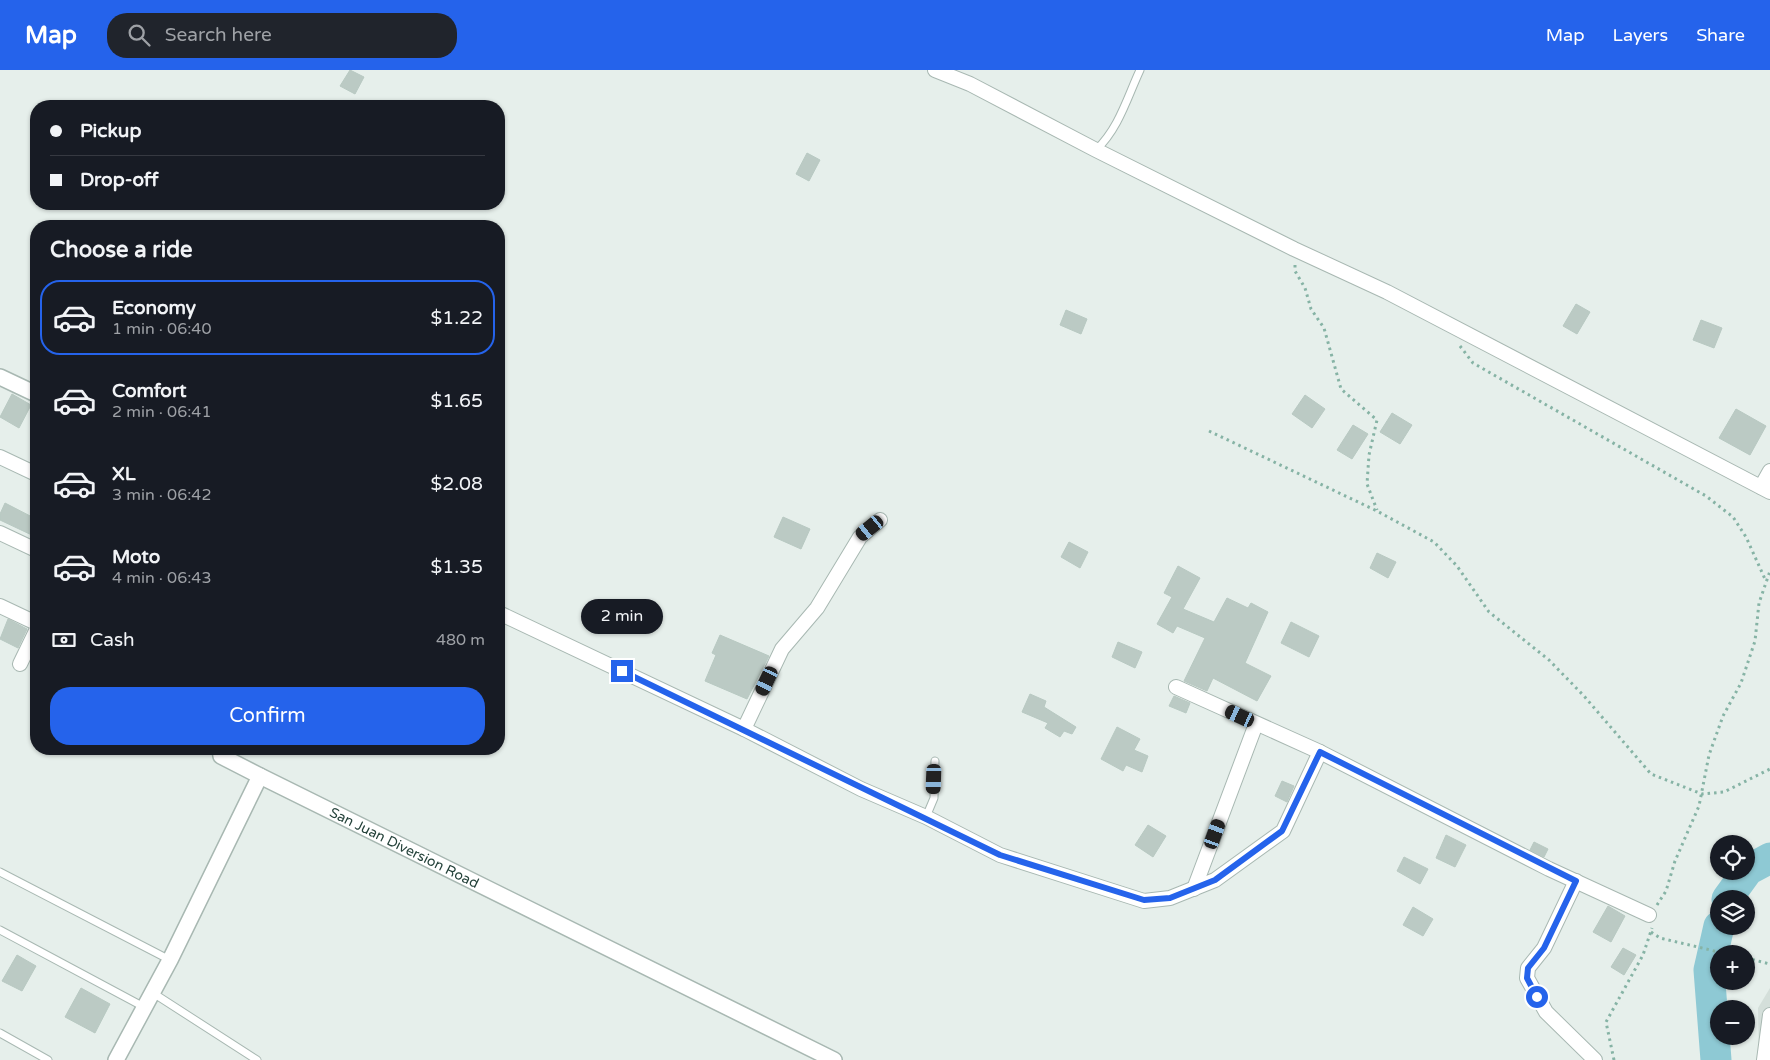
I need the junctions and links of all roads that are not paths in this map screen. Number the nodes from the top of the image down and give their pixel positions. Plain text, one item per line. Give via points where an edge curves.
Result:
1 (935, 70) edge
2 (1140, 70) edge
3 (1096, 150) junction
4 (0, 377) edge
5 (30, 391) edge
6 (0, 457) edge
7 (30, 471) edge
8 (1770, 471) edge
9 (1765, 489) edge
10 (880, 520) dead end
11 (0, 533) edge
12 (30, 547) edge
13 (0, 606) edge
14 (505, 615) edge
15 (30, 621) edge
16 (30, 643) edge
17 (20, 664) dead end
18 (1176, 687) dead end
19 (1256, 724) junction
20 (744, 729) junction
21 (1320, 752) junction
22 (221, 755) edge
23 (935, 761) dead end
24 (260, 776) junction
25 (926, 817) junction
26 (0, 872) edge
27 (1576, 881) junction
28 (1194, 889) junction
29 (1649, 915) road end
30 (0, 930) edge
31 (170, 960) junction
32 (152, 992) junction
33 (144, 1008) junction
34 (1770, 1016) edge
35 (0, 1033) edge
36 (1766, 1054) edge
37 (48, 1060) edge
38 (116, 1060) edge
39 (257, 1060) edge
40 (834, 1060) edge
41 (1595, 1060) edge

1 - 3 street via 970,84
2 - 3 lane via 1116,126
3 - 9 street via 1387,292
4 - 5 street
6 - 7 street
8 - 9 street
10 - 20 street via 860,537 816,608 782,649
11 - 12 street
13 - 15 street
14 - 20 street
16 - 17 street
18 - 19 street
19 - 21 street
19 - 28 street
20 - 25 street via 861,789
21 - 27 street
21 - 28 street via 1282,831 1234,867
22 - 24 street, San Juan Diversion Road
23 - 25 lane via 934,798
24 - 31 street
24 - 40 street, San Juan Diversion Road
25 - 28 street via 1000,855 1144,900 1170,898
26 - 31 lane
27 - 29 street
27 - 41 street via 1544,948 1528,968 1527,978 1546,1012
30 - 33 lane
31 - 32 street
32 - 33 street
32 - 39 lane
33 - 38 street
34 - 36 street
35 - 37 lane

